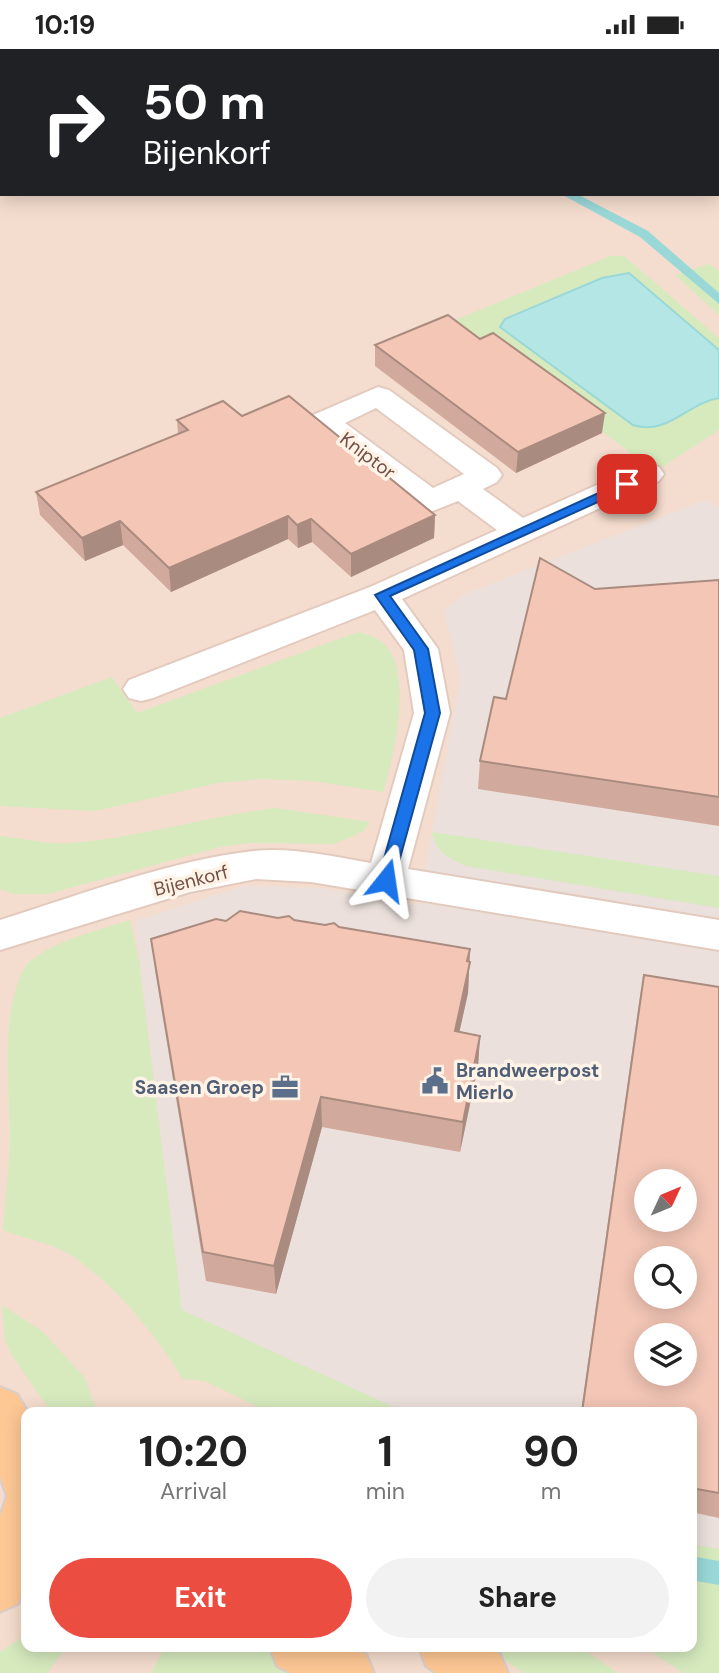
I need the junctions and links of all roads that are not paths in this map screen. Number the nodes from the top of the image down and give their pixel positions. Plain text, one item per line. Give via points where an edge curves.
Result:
1 (648, 474) dead end
2 (460, 487) junction
3 (519, 531) junction
4 (382, 595) junction
5 (141, 689) dead end
6 (386, 880) junction
7 (0, 935) edge
8 (719, 935) edge
9 (0, 1410) edge
10 (21, 1454) edge
11 (21, 1538) edge
12 (0, 1585) edge
13 (21, 1596) edge
14 (0, 1599) edge
15 (306, 1652) edge
16 (452, 1652) edge
17 (347, 1673) edge
18 (481, 1673) edge

1 - 3 street
2 - 2 street, Kniptor via 486,475 378,396 324,421 430,502
2 - 3 street
3 - 4 street
4 - 5 street
4 - 6 street via 421,649 432,713
6 - 7 street, Bijenkorf via 256,865 190,877
6 - 8 street, Bijenkorf
9 - 10 main road
11 - 12 main road
13 - 14 main road
15 - 17 main road
16 - 18 main road

